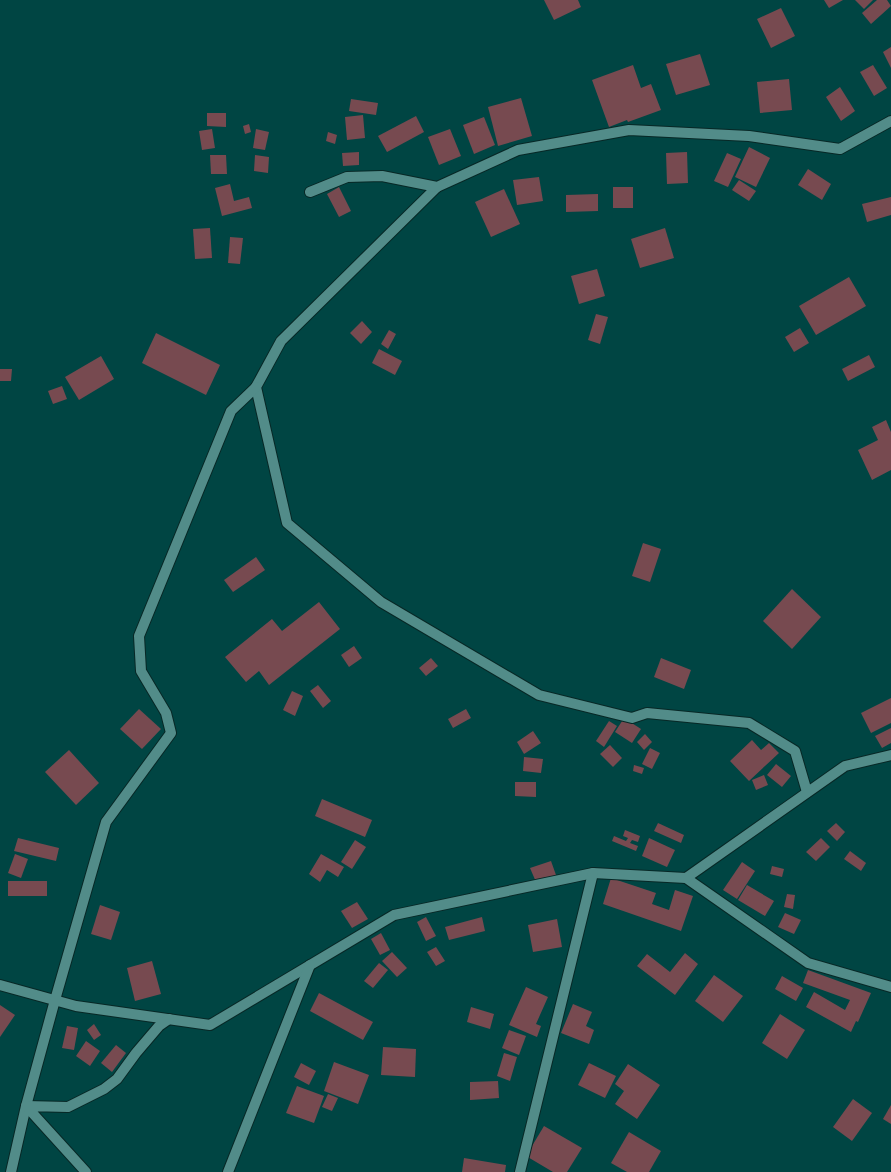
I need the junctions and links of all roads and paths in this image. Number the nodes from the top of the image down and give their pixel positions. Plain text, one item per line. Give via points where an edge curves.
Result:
1 (891, 121) edge
2 (437, 187) junction
3 (310, 192) dead end
4 (256, 387) junction
5 (891, 755) edge
6 (807, 792) junction
7 (593, 873) junction
8 (686, 878) junction
9 (310, 965) junction
10 (0, 985) edge
11 (891, 987) edge
12 (54, 1000) junction
13 (169, 1019) junction
14 (26, 1106) junction
15 (11, 1172) edge
16 (86, 1172) edge
17 (228, 1172) edge
18 (520, 1172) edge

1 - 2 street via 840,148 748,136 629,130 518,150
2 - 3 street via 382,176 347,177
2 - 4 street via 281,341
4 - 6 street via 287,523 382,602 539,694 632,718 647,713 749,723 795,751
4 - 12 street via 231,411 139,636 141,671 166,713 171,733 106,822
5 - 6 street via 844,766
6 - 8 street
7 - 8 street
7 - 9 street via 394,915
7 - 18 street
8 - 11 street via 808,963
9 - 13 street via 210,1025
9 - 17 street
10 - 12 street
12 - 13 street via 76,1006
12 - 14 street
13 - 14 street via 159,1026 117,1079 104,1089 68,1107
14 - 15 street
14 - 16 street

